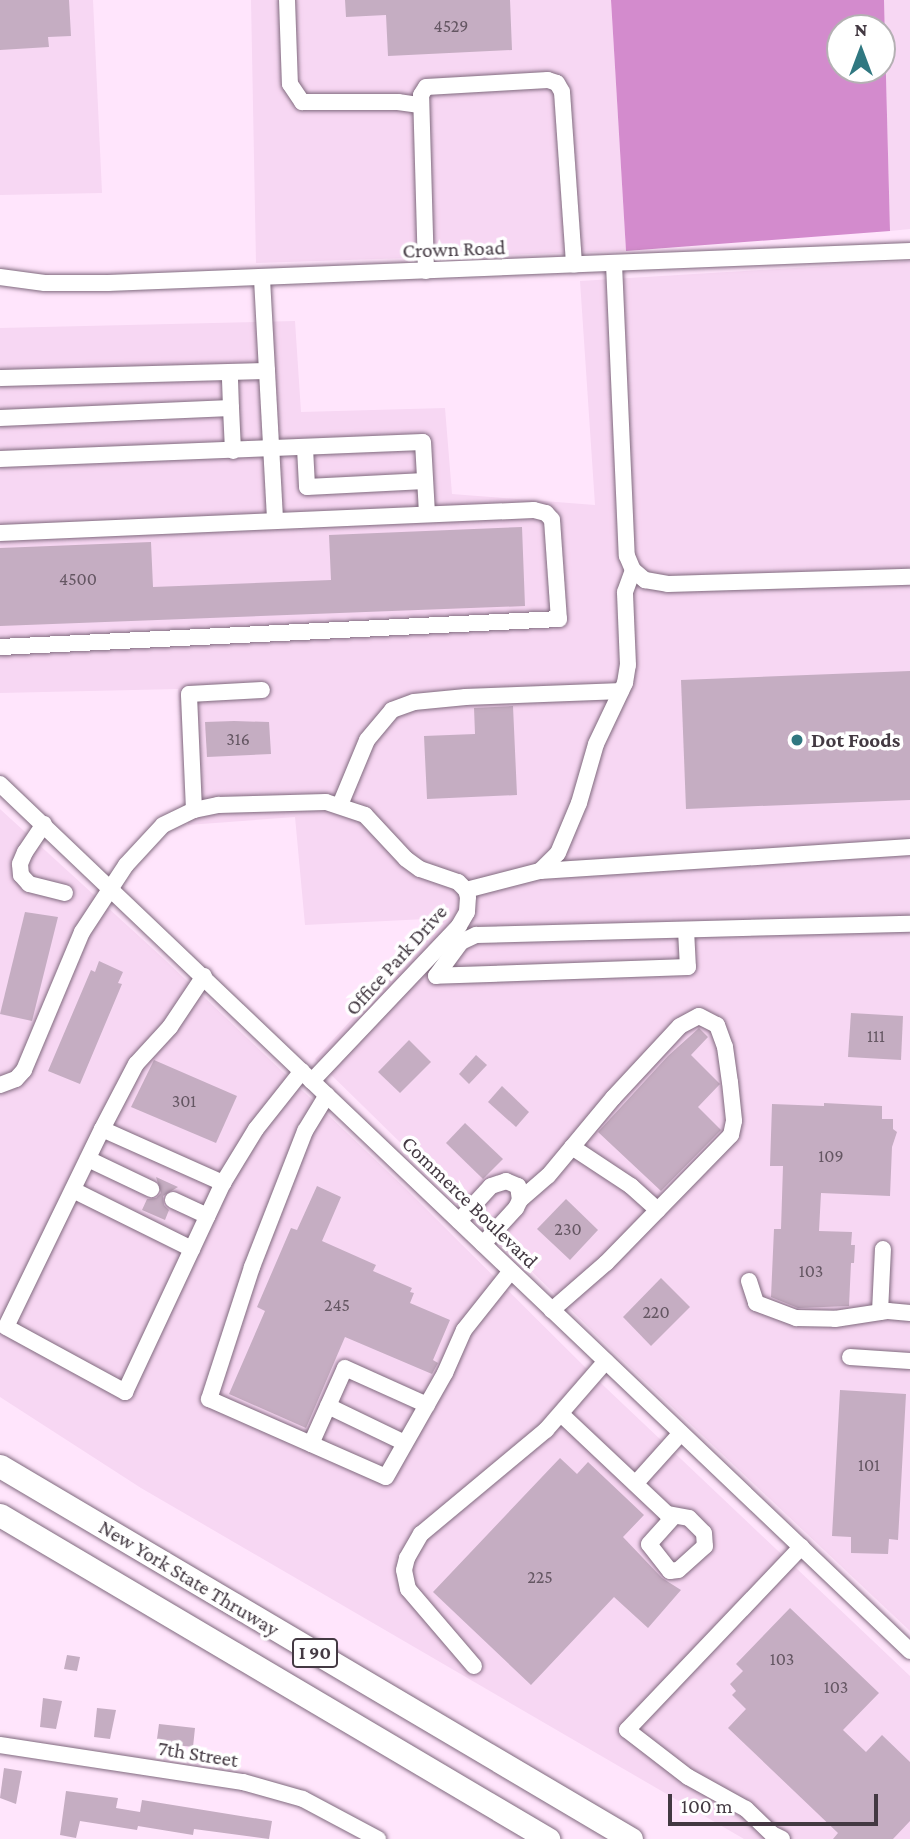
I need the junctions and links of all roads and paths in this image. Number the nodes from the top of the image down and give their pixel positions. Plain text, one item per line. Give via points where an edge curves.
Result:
1 (287, 0) edge
2 (420, 105) junction
3 (910, 251) edge
4 (614, 264) junction
5 (574, 265) junction
6 (426, 271) junction
7 (0, 277) edge
8 (262, 278) junction
9 (267, 371) junction
10 (230, 372) junction
11 (0, 378) edge
12 (231, 408) junction
13 (0, 418) edge
14 (305, 448) junction
15 (271, 449) junction
16 (233, 451) junction
17 (0, 459) edge
18 (425, 481) junction
19 (427, 513) junction
20 (275, 521) junction
21 (0, 533) edge
22 (633, 570) junction
23 (910, 577) edge
24 (0, 646) edge
25 (262, 690) dead end
26 (621, 691) junction
27 (0, 784) edge
28 (340, 804) junction
29 (194, 810) junction
30 (44, 824) junction
31 (910, 847) edge
32 (540, 871) junction
33 (113, 889) junction
34 (466, 890) junction
35 (65, 893) dead end
36 (910, 924) edge
37 (686, 930) junction
38 (204, 976) junction
39 (307, 1076) junction
40 (0, 1085) edge
41 (327, 1095) junction
42 (102, 1129) junction
43 (572, 1147) junction
44 (89, 1159) junction
45 (223, 1183) junction
46 (73, 1189) junction
47 (151, 1189) dead end
48 (173, 1200) dead end
49 (520, 1200) junction
50 (658, 1210) junction
51 (207, 1216) junction
52 (459, 1221) junction
53 (483, 1244) junction
54 (192, 1249) junction
55 (883, 1249) dead end
56 (511, 1271) junction
57 (749, 1281) dead end
58 (552, 1310) junction
59 (880, 1312) junction
60 (910, 1313) edge
61 (849, 1357) dead end
62 (606, 1361) junction
63 (910, 1361) edge
64 (427, 1405) junction
65 (328, 1406) junction
66 (561, 1414) junction
67 (681, 1433) junction
68 (405, 1443) junction
69 (311, 1444) junction
70 (0, 1466) edge
71 (636, 1483) junction
72 (0, 1515) edge
73 (673, 1517) dead end
74 (802, 1548) junction
75 (910, 1651) edge
76 (474, 1666) dead end
77 (0, 1745) edge
78 (378, 1839) edge
79 (548, 1839) edge
80 (631, 1839) edge
81 (782, 1839) edge

1 - 2 street via 290,84 302,102
2 - 5 street via 426,88 557,83 562,92
2 - 6 street
3 - 4 street, Crown Road
4 - 5 street, Crown Road
4 - 22 street via 627,556
5 - 6 street, Crown Road
6 - 8 street, Crown Road
7 - 8 street, Crown Road via 45,283
8 - 9 street
9 - 10 street
9 - 15 street
10 - 11 street
10 - 12 street
12 - 13 street
12 - 16 street
14 - 15 street
14 - 18 street via 423,442
14 - 18 street via 307,487
15 - 16 street
15 - 20 street
16 - 17 street
18 - 19 street
19 - 20 street
19 - 24 street via 546,513 552,520 559,619
20 - 21 street
22 - 23 street via 645,580 668,584
22 - 26 street via 625,592 628,665
25 - 29 street via 189,694
26 - 28 street via 466,697 414,702 392,710 367,740
26 - 32 street via 596,744 558,853
27 - 30 street, Commerce Boulevard
28 - 29 street
28 - 34 street, Office Park Drive via 365,816 420,869 458,882
29 - 33 street via 163,825 126,865
30 - 33 street, Commerce Boulevard
30 - 35 street via 25,852 21,875 29,884
31 - 32 street
32 - 34 street
33 - 38 street, Commerce Boulevard
33 - 40 street via 73,950 24,1070
34 - 39 street, Office Park Drive via 467,912 459,926
36 - 37 street
37 - 37 street via 476,935 461,943 436,975 688,967
38 - 39 street, Commerce Boulevard
38 - 42 street via 170,1027 136,1064
39 - 41 street, Commerce Boulevard
39 - 45 street, Office Park Drive via 256,1129
41 - 52 street, Commerce Boulevard
41 - 69 street via 305,1131 252,1266 209,1399
42 - 44 street
42 - 45 street
43 - 49 street
43 - 50 street
43 - 50 street via 680,1026 699,1016 717,1025 725,1047 734,1121 731,1135
44 - 46 street
44 - 47 street
45 - 51 street, Office Park Drive
46 - 54 street
46 - 54 street, Office Park Drive via 6,1327 125,1392
48 - 51 street
49 - 52 street via 517,1186 499,1182
49 - 53 street
50 - 58 street
51 - 54 street, Office Park Drive
52 - 53 street, Commerce Boulevard
53 - 56 street, Commerce Boulevard
55 - 59 street
56 - 58 street, Commerce Boulevard
56 - 64 street via 464,1331
57 - 59 street via 756,1303 796,1318 835,1319
58 - 62 street, Commerce Boulevard
59 - 60 street
61 - 63 street
62 - 66 street
62 - 67 street, Commerce Boulevard
64 - 65 street via 345,1368
64 - 68 street
65 - 68 street
65 - 69 street
66 - 71 street
66 - 76 street via 421,1534 407,1558 408,1589
67 - 71 street
67 - 74 street, Commerce Boulevard
68 - 69 street via 386,1477
70 - 80 highway, New York State Thruway / I 90
71 - 73 street
72 - 79 highway, New York State Thruway / I 90
74 - 75 street, Commerce Boulevard
74 - 81 street via 627,1730 688,1777 746,1809
77 - 78 street, 7th Street via 243,1782 303,1799

